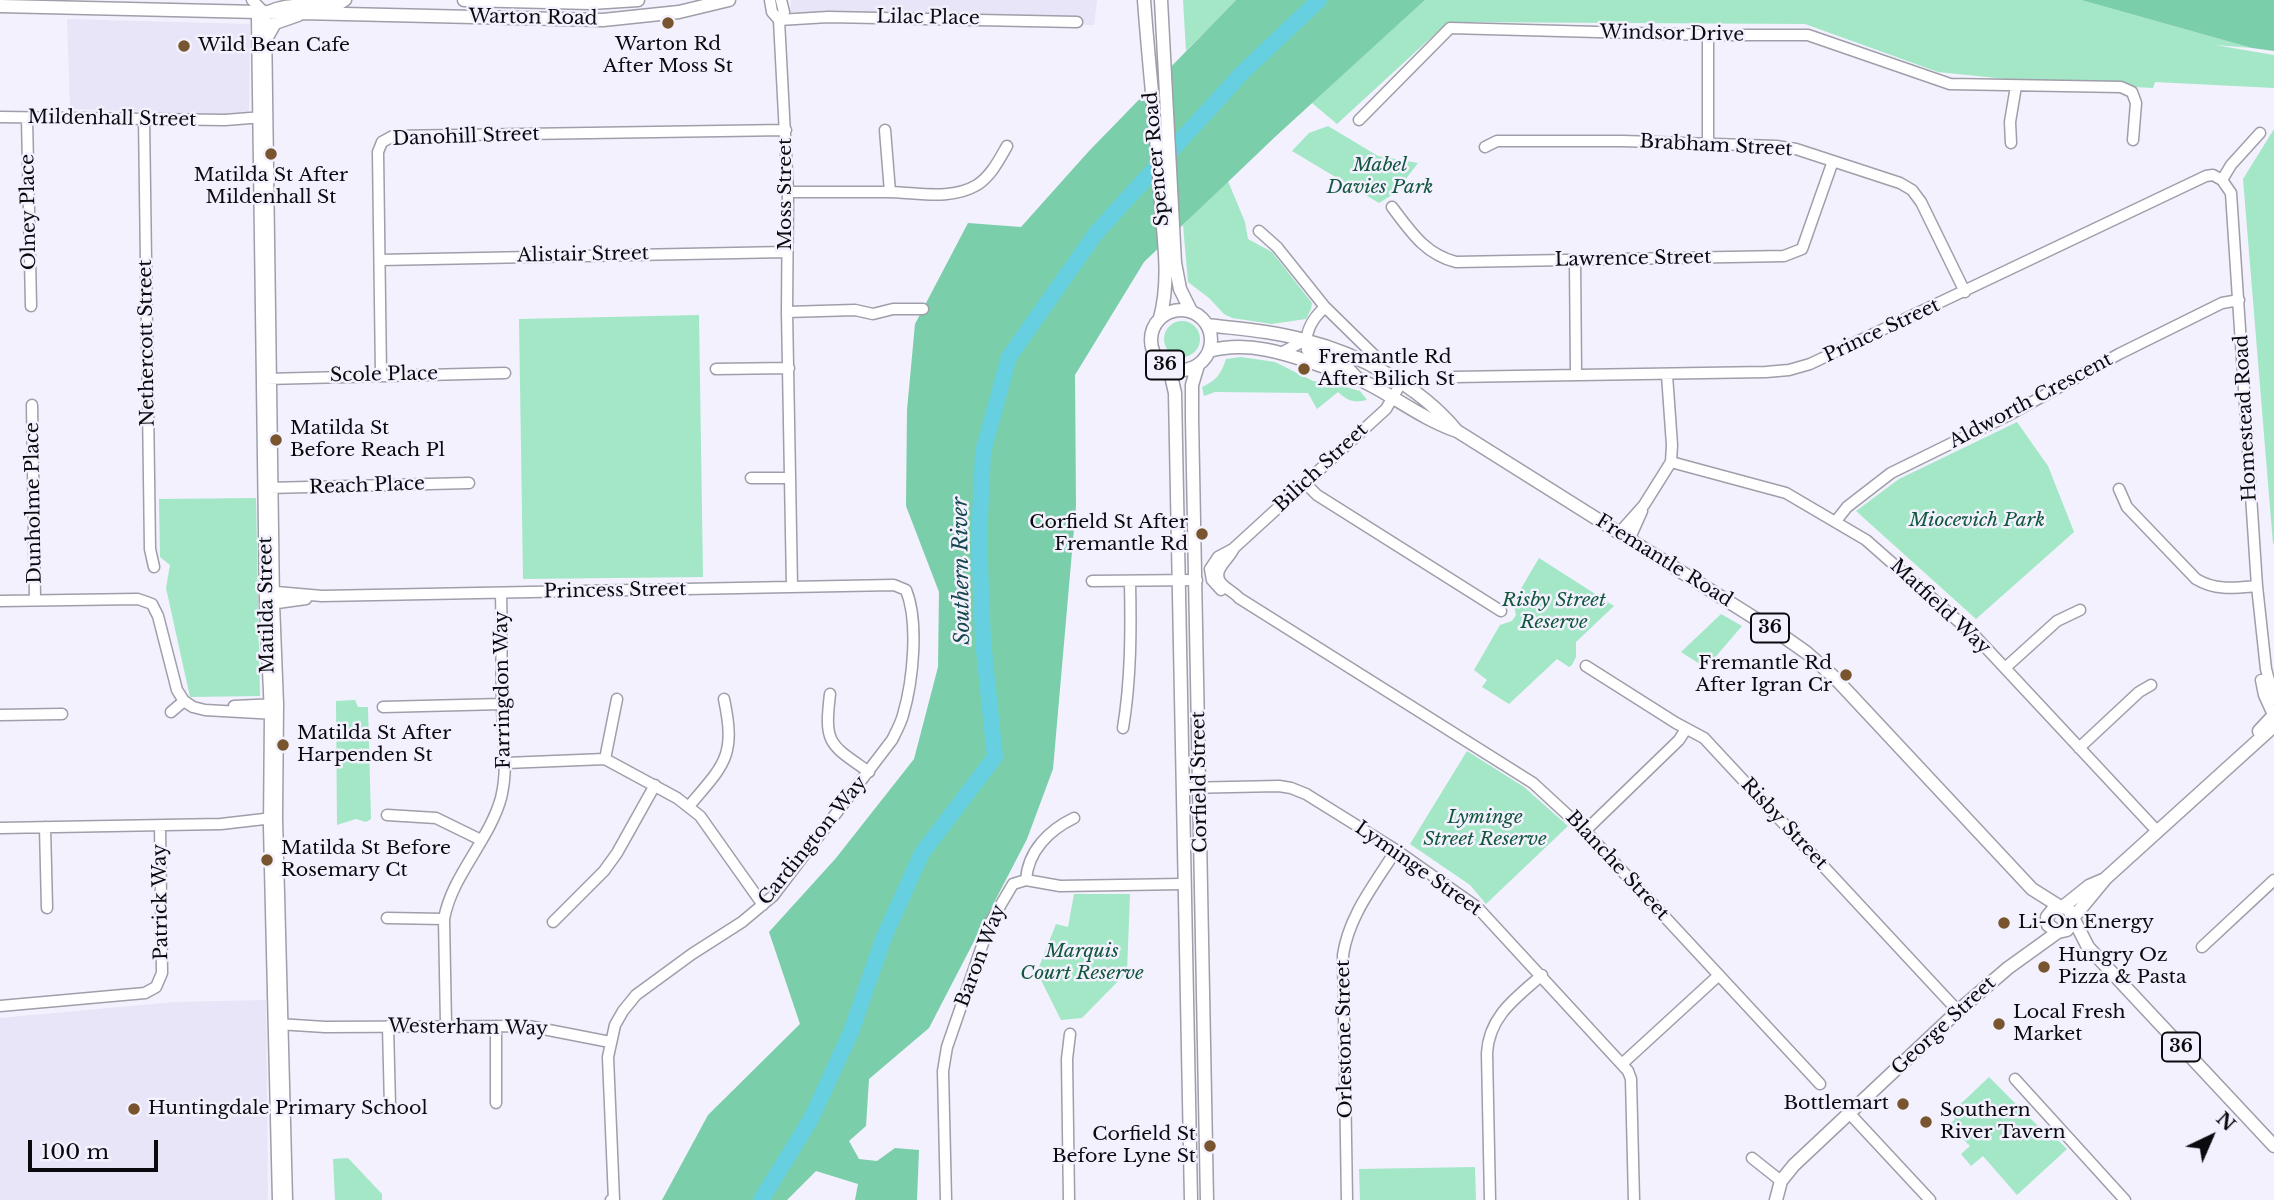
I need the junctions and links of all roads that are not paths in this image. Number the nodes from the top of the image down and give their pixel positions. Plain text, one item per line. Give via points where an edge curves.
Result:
1 (252, 0) edge
2 (346, 0) edge
3 (464, 0) edge
4 (515, 0) edge
5 (638, 0) edge
6 (729, 0) edge
7 (770, 0) edge
8 (782, 0) edge
9 (1142, 0) edge
10 (1161, 0) edge
11 (500, 1) edge
12 (85, 4) edge
13 (126, 4) edge
14 (146, 5) edge
15 (0, 6) edge
16 (262, 11) junction
17 (304, 12) junction
18 (501, 18) junction
19 (516, 19) junction
20 (779, 20) junction
21 (1077, 22) dead end
22 (1708, 35) junction
23 (267, 37) junction
24 (2016, 86) junction
25 (0, 117) edge
26 (27, 118) junction
27 (144, 118) junction
28 (1359, 120) dead end
29 (262, 121) junction
30 (1161, 122) junction
31 (786, 130) junction
32 (885, 130) dead end
33 (2259, 133) dead end
34 (2133, 140) dead end
35 (1707, 144) junction
36 (2011, 144) dead end
37 (1007, 146) dead end
38 (1485, 147) dead end
39 (1833, 161) junction
40 (2221, 180) junction
41 (788, 192) junction
42 (890, 192) junction
43 (1166, 201) junction
44 (1392, 207) dead end
45 (1259, 231) dead end
46 (786, 252) junction
47 (380, 260) junction
48 (1575, 260) junction
49 (1965, 292) junction
50 (2239, 300) junction
51 (31, 306) dead end
52 (1325, 307) junction
53 (923, 309) dead end
54 (1191, 311) junction
55 (787, 312) junction
56 (1160, 318) junction
57 (1208, 325) junction
58 (1305, 340) junction
59 (1209, 351) junction
60 (1283, 352) junction
61 (1375, 356) dead end
62 (1198, 365) junction
63 (1169, 367) junction
64 (789, 368) junction
65 (716, 369) dead end
66 (505, 373) dead end
67 (382, 375) junction
68 (1576, 375) junction
69 (1667, 375) junction
70 (1454, 377) dead end
71 (268, 379) junction
72 (1359, 379) junction
73 (1401, 383) junction
74 (1393, 398) junction
75 (32, 405) dead end
76 (1457, 430) junction
77 (1671, 462) junction
78 (751, 478) dead end
79 (790, 478) junction
80 (469, 483) dead end
81 (1305, 483) junction
82 (269, 488) junction
83 (2119, 489) dead end
84 (1836, 521) junction
85 (1624, 536) junction
86 (1234, 548) joint
87 (154, 567) dead end
88 (1178, 580) junction
89 (1197, 580) junction
90 (1130, 581) junction
91 (1092, 582) dead end
92 (2257, 586) junction
93 (792, 587) junction
94 (906, 590) joint
95 (270, 591) junction
96 (502, 594) junction
97 (322, 596) junction
98 (35, 600) junction
99 (0, 601) edge
100 (270, 604) junction
101 (2080, 610) dead end
102 (1501, 611) dead end
103 (2264, 659) junction
104 (1586, 666) dead end
105 (2005, 668) junction
106 (2151, 685) dead end
107 (830, 694) dead end
108 (617, 699) dead end
109 (724, 699) dead end
110 (2274, 699) edge
111 (184, 701) junction
112 (502, 704) junction
113 (383, 707) dead end
114 (274, 709) junction
115 (171, 712) dead end
116 (62, 713) dead end
117 (0, 715) edge
118 (2274, 719) edge
119 (1124, 728) dead end
120 (1686, 729) junction
121 (2079, 748) junction
122 (605, 759) junction
123 (506, 763) junction
124 (869, 772) junction
125 (655, 785) junction
126 (1183, 788) junction
127 (1200, 788) junction
128 (689, 806) junction
129 (387, 815) dead end
130 (1074, 818) dead end
131 (273, 822) junction
132 (160, 826) junction
133 (45, 827) junction
134 (0, 828) edge
135 (1585, 831) junction
136 (2157, 831) junction
137 (481, 840) junction
138 (1396, 850) junction
139 (2106, 878) junction
140 (1026, 880) junction
141 (2274, 880) edge
142 (1183, 884) junction
143 (2032, 889) junction
144 (763, 905) junction
145 (2061, 906) junction
146 (47, 908) dead end
147 (387, 918) dead end
148 (444, 919) junction
149 (2073, 919) junction
150 (2047, 920) junction
151 (553, 922) dead end
152 (2061, 932) junction
153 (2088, 947) junction
154 (2202, 947) dead end
155 (2008, 968) junction
156 (1542, 975) junction
157 (1719, 975) junction
158 (0, 1006) edge
159 (1958, 1011) junction
160 (446, 1025) junction
161 (388, 1026) junction
162 (496, 1026) junction
163 (279, 1029) junction
164 (1070, 1034) dead end
165 (610, 1042) junction
166 (1623, 1063) junction
167 (2015, 1079) dead end
168 (1820, 1084) dead end
169 (496, 1103) dead end
170 (390, 1106) dead end
171 (1850, 1114) junction
172 (2274, 1146) edge
173 (1752, 1158) dead end
174 (1780, 1181) junction
175 (278, 1200) edge
176 (286, 1200) edge
177 (612, 1200) edge
178 (946, 1200) edge
179 (1069, 1200) edge
180 (1191, 1200) edge
181 (1207, 1200) edge
182 (1347, 1200) edge
183 (1490, 1200) edge
184 (1634, 1200) edge
185 (1776, 1200) edge
186 (1930, 1200) edge
187 (2124, 1200) edge

1 - 16 street
2 - 16 street via 340,4 283,3
3 - 11 main road, Warton Road
4 - 5 main road, Warton Road
4 - 11 main road, Warton Road
4 - 19 street
6 - 19 main road, Warton Road via 632,18
7 - 20 street, Moss Street
8 - 20 street, Moss Street via 784,12
9 - 30 main road, Spencer Road / 36 via 1151,93
10 - 30 main road, Spencer Road / 36
11 - 18 street
12 - 13 main road, Warton Road
12 - 15 main road, Warton Road
13 - 14 main road, Warton Road
14 - 16 main road, Warton Road
16 - 17 main road, Warton Road
16 - 23 street, Matilda Street
16 - 29 street, Matilda Street via 257,19
17 - 18 main road, Warton Road
17 - 23 main road via 275,23
18 - 19 main road, Warton Road
20 - 21 street, Lilac Place via 828,16
20 - 31 street, Moss Street
22 - 24 street, Windsor Drive via 1808,36 1950,84
22 - 28 street, Windsor Drive via 1450,28
22 - 35 street
23 - 29 street, Matilda Street
24 - 34 street, Windsor Drive via 2121,87 2132,92 2136,103
24 - 36 street
25 - 26 street, Mildenhall Street
26 - 27 street, Mildenhall Street
26 - 51 street, Olney Place
27 - 29 street, Mildenhall Street via 225,120 243,125
27 - 87 street, Nethercott Street via 150,549
29 - 71 street, Matilda Street
30 - 43 main road, Spencer Road / 36
31 - 41 street, Moss Street
31 - 47 street, Danohill Street via 393,136 382,142 378,152
32 - 42 street
33 - 40 street
35 - 38 street, Brabham Street via 1497,141
35 - 39 street, Brabham Street via 1783,146
37 - 42 street via 978,185 936,195
39 - 48 street, Lawrence Street via 1802,249 1784,256
39 - 49 street, Brabham Street via 1912,190
40 - 49 street, Prince Street via 2206,176
40 - 50 street, Homestead Road via 2231,193
41 - 42 street
41 - 46 street, Moss Street
43 - 54 main road, Spencer Road / 36 via 1177,278
43 - 56 main road, Spencer Road / 36 via 1166,278
44 - 48 street, Lawrence Street via 1440,258 1457,262
45 - 52 street
46 - 47 street, Alistair Street
46 - 55 street, Moss Street
47 - 67 street, Danohill Street
48 - 68 street
49 - 69 street, Prince Street via 1789,370
50 - 84 street, Aldworth Crescent via 2222,303 2119,354 1891,473
50 - 92 street, Homestead Road
52 - 58 street
52 - 61 street
53 - 55 street via 873,314 855,310
54 - 56 main road via 1175,310
54 - 57 main road, 36
55 - 64 street, Moss Street
56 - 63 main road, 36 via 1151,338 1153,350
57 - 58 main road, Fremantle Road / 36
57 - 59 main road, 36
58 - 60 street
58 - 72 street via 1307,350 1346,365
58 - 73 main road, Fremantle Road / 36 via 1363,361
59 - 60 main road, Fremantle Road / 36 via 1228,346
59 - 62 main road, 36
60 - 72 main road, Fremantle Road / 36
62 - 63 main road, 36
62 - 89 main road, Corfield Street via 1192,396
63 - 88 main road, Corfield Street via 1175,393
64 - 65 street
64 - 79 street, Moss Street
66 - 67 street, Scole Place
67 - 71 street, Scole Place
68 - 69 street, Prince Street
68 - 70 street, Prince Street
69 - 77 street
71 - 82 street, Matilda Street
72 - 74 main road, Fremantle Road / 36
73 - 74 street, Bilich Street
73 - 76 main road, Fremantle Road / 36
74 - 76 main road, Fremantle Road / 36 via 1436,424
74 - 81 street, Bilich Street
75 - 98 street, Dunholme Place
76 - 85 main road, Fremantle Road / 36
77 - 84 street, Matfield Way via 1786,493
77 - 85 street
78 - 79 street
79 - 93 street, Moss Street
80 - 82 street, Reach Place
81 - 86 street, Bilich Street
81 - 102 street
82 - 95 street, Matilda Street
83 - 92 street via 2127,507 2196,579 2221,589
84 - 105 street, Matfield Way via 1874,545
85 - 143 main road, Fremantle Road / 36 via 1780,634 1827,670
86 - 135 street, Blanche Street via 1211,566 1218,588 1533,783
88 - 89 street
88 - 90 street
88 - 126 main road, Corfield Street
89 - 127 main road, Corfield Street
90 - 91 street
90 - 119 street
92 - 103 street, Homestead Road
93 - 94 street, Princess Street via 894,585
93 - 96 street, Princess Street
94 - 124 street, Cardington Way via 912,604 912,660 903,715
95 - 97 street, Princess Street
95 - 100 street, Matilda Street
96 - 97 street, Princess Street
96 - 112 street, Farringdon Way
97 - 100 street, Princess Street
98 - 99 street
98 - 111 street via 138,599 152,604
100 - 114 street, Matilda Street
101 - 105 street via 2057,621
103 - 110 street, Homestead Road
103 - 118 street, Homestead Road via 2261,680
104 - 120 street, Risby Street
105 - 121 street, Matfield Way
106 - 121 street
107 - 124 street via 826,726 830,740
108 - 122 street
109 - 128 street via 730,745 719,771
111 - 114 street via 205,710
111 - 115 street
112 - 113 street
112 - 123 street, Farringdon Way
114 - 131 street, Matilda Street
116 - 117 street
118 - 136 main road
120 - 135 street
120 - 159 street, Risby Street via 1704,738
121 - 136 street, Matfield Way
122 - 123 street
122 - 125 street
123 - 137 street, Farringdon Way via 501,798
124 - 144 street, Cardington Way via 782,887
125 - 128 street
125 - 151 street via 604,871
126 - 127 street, Lyminge Street
126 - 142 main road, Corfield Street
127 - 138 street, Lyminge Street via 1291,788
127 - 181 main road, Corfield Street
128 - 144 street
129 - 137 street via 436,818
130 - 140 street via 1053,830 1031,857
131 - 132 street
131 - 163 street, Matilda Street
132 - 133 street
132 - 158 street, Patrick Way via 162,973 156,987 145,993
133 - 134 street
133 - 146 street
135 - 157 street, Blanche Street
136 - 139 main road
137 - 148 street, Farringdon Way via 450,897
138 - 156 street, Lyminge Street via 1477,907
138 - 182 street, Orlestone Street via 1353,918 1343,955
139 - 145 main road
139 - 149 main road
140 - 142 street via 1060,886
140 - 178 street, Baron Way via 1013,884 990,923 947,1047 943,1071
141 - 154 street
142 - 180 main road, Corfield Street
143 - 145 main road, Fremantle Road / 36
143 - 150 main road, Fremantle Road / 36
144 - 165 street, Cardington Way via 636,995 619,1018
145 - 149 main road
145 - 150 main road via 2051,909
147 - 148 street
148 - 160 street, Farringdon Way
149 - 152 main road via 2070,928
149 - 153 main road, 36
150 - 152 main road via 2051,929
150 - 155 main road, George Street
152 - 153 main road, 36
152 - 155 main road, George Street
153 - 172 main road, 36
155 - 159 main road, George Street
156 - 166 street, Lyminge Street
156 - 183 street via 1501,1012 1490,1032
157 - 166 street
157 - 168 street, Blanche Street
159 - 171 main road, George Street
160 - 161 street, Westerham Way
160 - 162 street, Westerham Way
161 - 163 street, Westerham Way
161 - 170 street
162 - 165 street, Westerham Way via 551,1029
162 - 169 street
163 - 175 street, Matilda Street
163 - 176 street, Matilda Street
164 - 179 street
165 - 177 street, Cardington Way
166 - 184 street, Lyminge Street via 1631,1079
167 - 187 street
171 - 174 main road, George Street
171 - 186 street
173 - 174 street
174 - 185 main road

